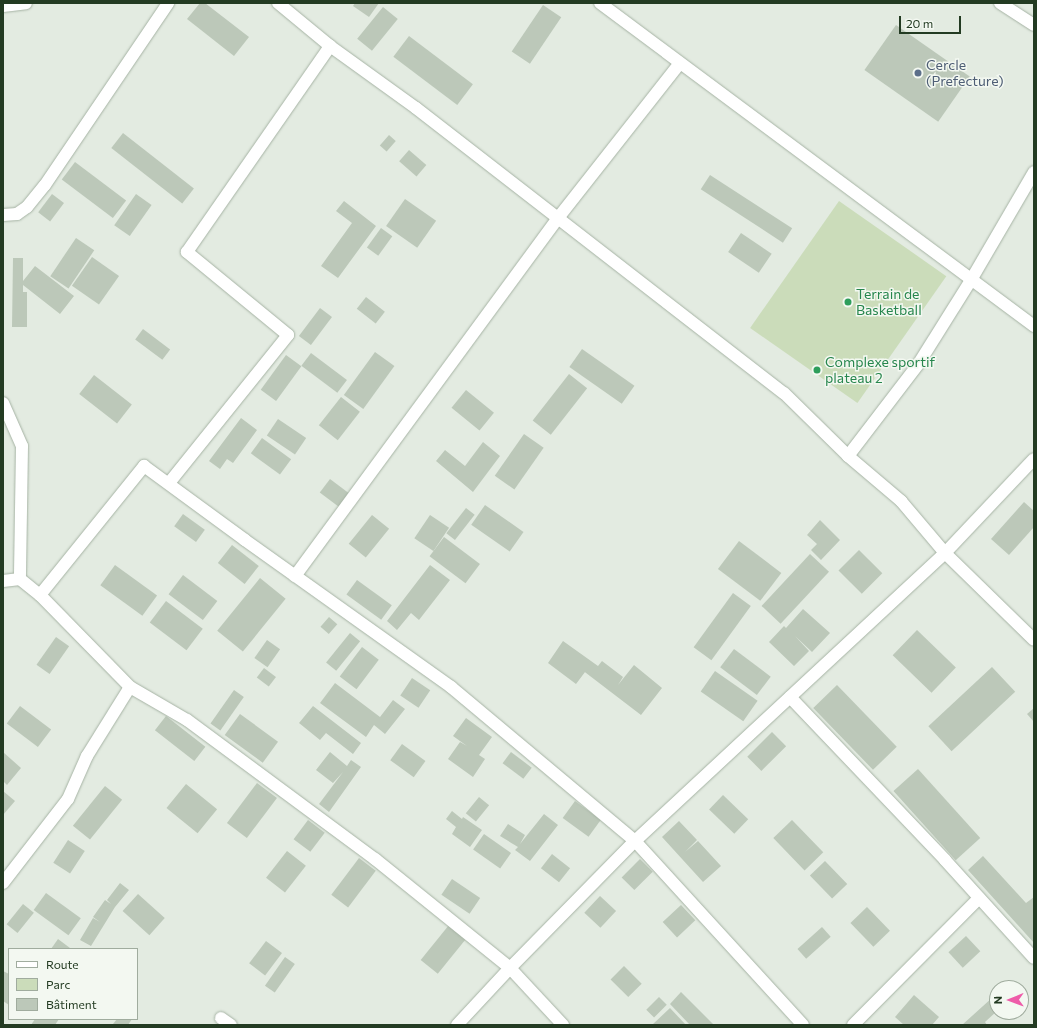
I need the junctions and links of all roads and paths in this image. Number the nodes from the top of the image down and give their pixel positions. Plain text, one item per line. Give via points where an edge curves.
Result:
1 (26, 3) edge
2 (168, 3) edge
3 (278, 3) edge
4 (600, 3) edge
5 (1000, 3) edge
6 (3, 6) edge
7 (1034, 25) edge
8 (330, 46) junction
9 (680, 63) junction
10 (1034, 172) edge
11 (3, 215) edge
12 (558, 218) junction
13 (971, 280) junction
14 (1034, 326) edge
15 (3, 403) edge
16 (848, 456) junction
17 (1034, 460) edge
18 (169, 483) junction
19 (945, 553) junction
20 (295, 576) junction
21 (20, 579) junction
22 (3, 581) edge
23 (40, 596) junction
24 (1034, 640) edge
25 (130, 687) junction
26 (790, 697) junction
27 (635, 841) junction
28 (3, 883) edge
29 (979, 898) junction
30 (1034, 958) edge
31 (510, 968) junction
32 (457, 1025) edge
33 (563, 1025) edge
34 (803, 1025) edge
35 (853, 1025) edge

1 - 6 street
2 - 11 street via 45,185 27,207 17,214
3 - 8 street
4 - 9 street
5 - 7 street
8 - 12 street via 416,108
8 - 18 street via 187,252 288,335
9 - 12 street
9 - 13 street
10 - 13 street
12 - 16 street via 784,393
12 - 20 street
13 - 14 street
13 - 16 street via 919,364
15 - 21 street via 22,446
16 - 19 street via 901,501
17 - 19 street
18 - 20 street
18 - 23 street via 144,466
19 - 24 street
19 - 26 street
20 - 27 street via 451,687
21 - 22 street
21 - 23 street
23 - 25 street
25 - 28 street via 87,756 68,799
25 - 31 street via 187,720 374,859
26 - 27 street
26 - 29 street
27 - 31 street
27 - 34 street
29 - 30 street
29 - 35 street
31 - 32 street
31 - 33 street

